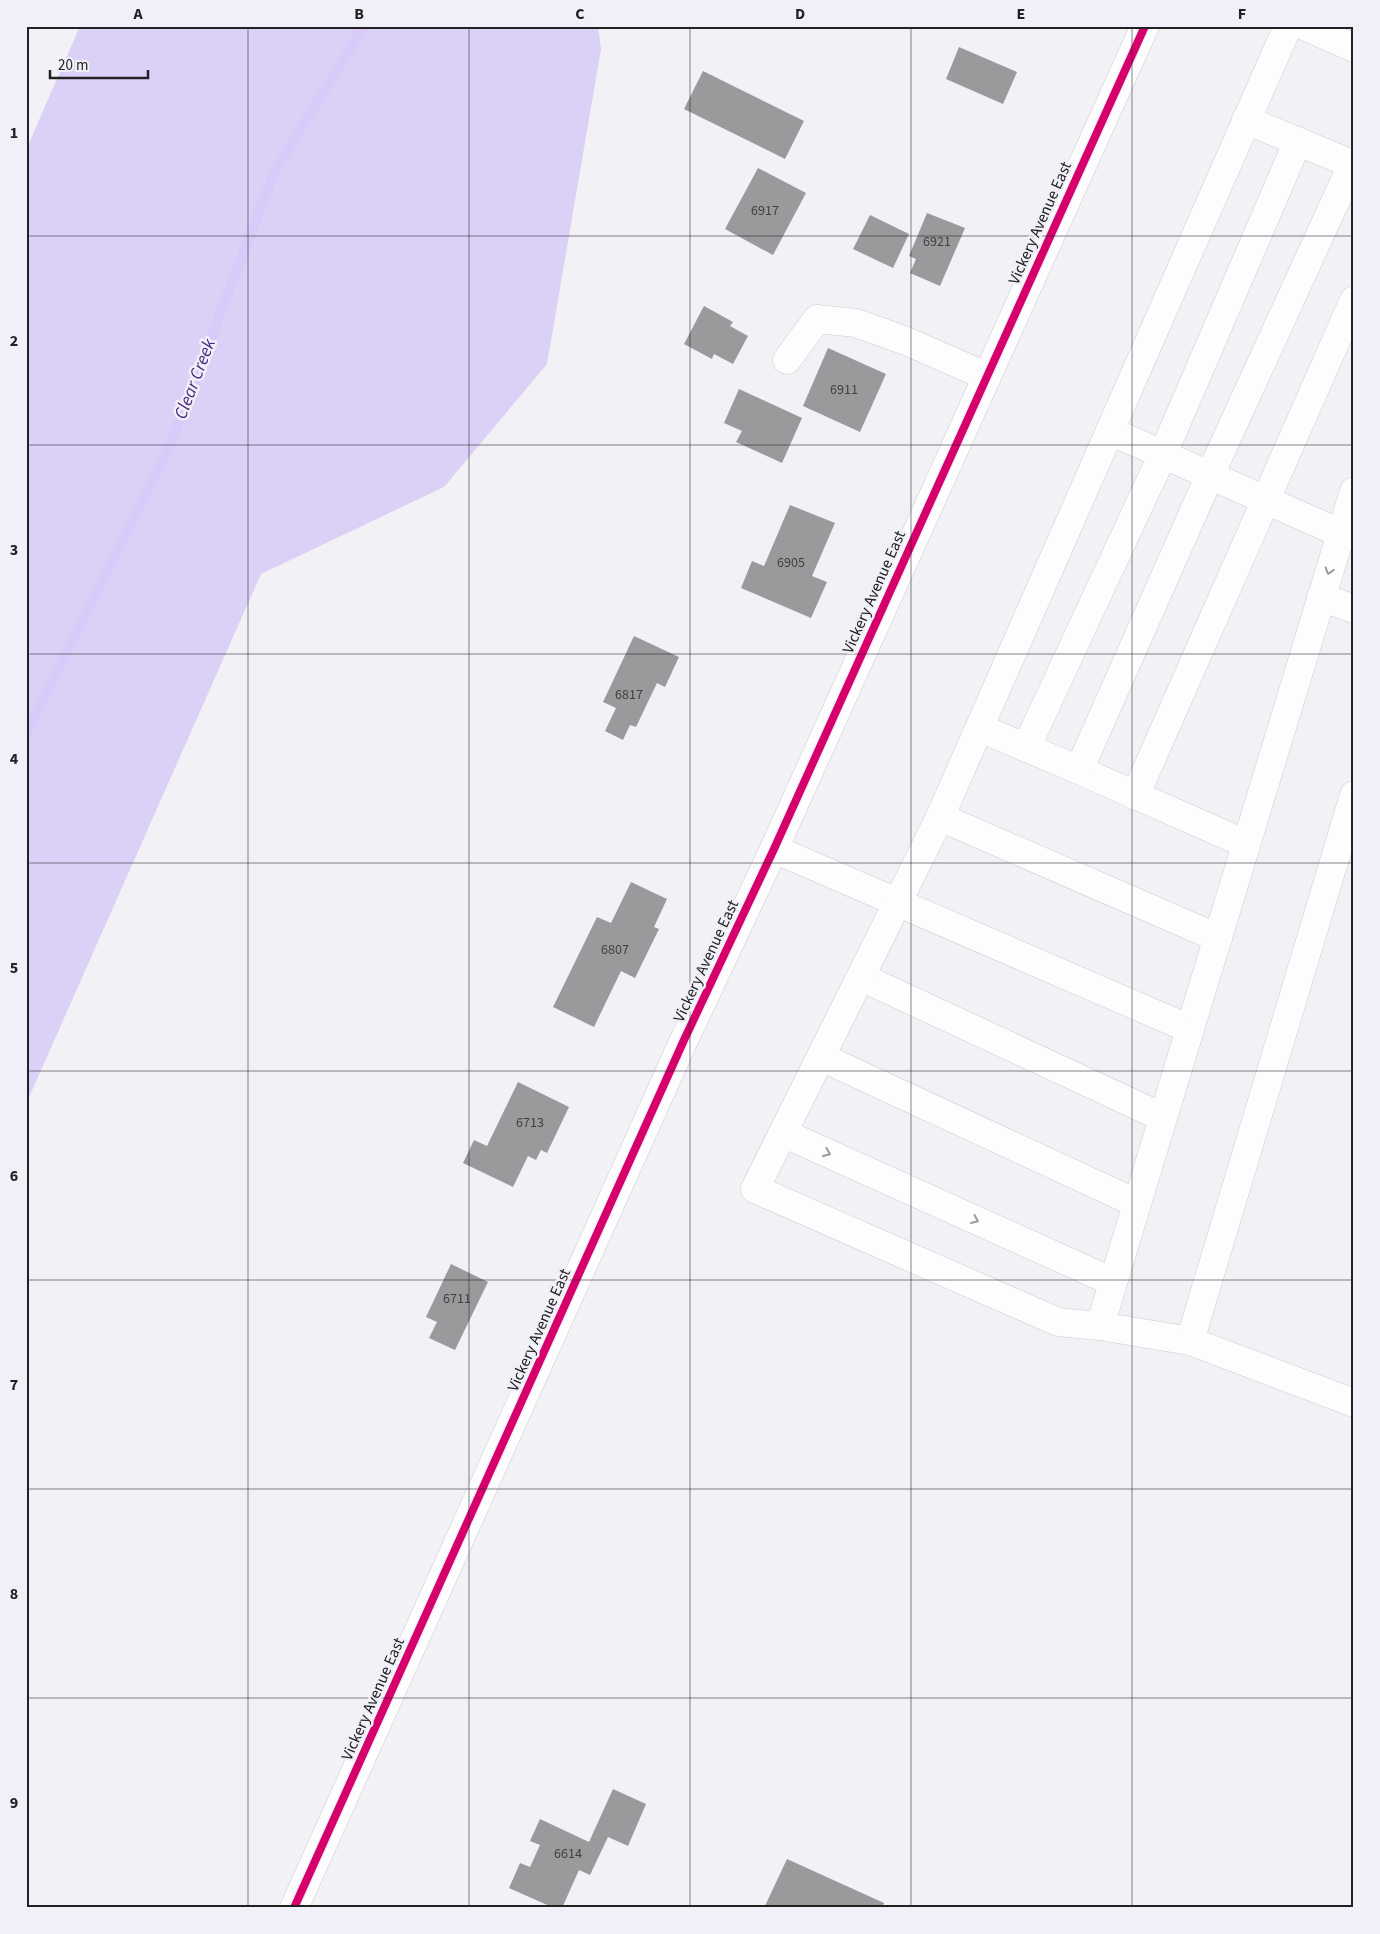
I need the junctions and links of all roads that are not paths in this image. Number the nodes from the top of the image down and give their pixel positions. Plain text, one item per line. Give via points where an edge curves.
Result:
1 (1145, 26) edge
2 (1288, 26) edge
3 (1304, 26) edge
4 (1354, 48) edge
5 (1246, 120) junction
6 (1298, 141) junction
7 (1353, 165) edge
8 (1354, 300) edge
9 (787, 360) dead end
10 (986, 376) junction
11 (1110, 431) junction
12 (1163, 454) junction
13 (1210, 476) junction
14 (1354, 491) edge
15 (1266, 501) junction
16 (1340, 534) junction
17 (1321, 598) junction
18 (1354, 609) edge
19 (980, 728) junction
20 (1026, 748) junction
21 (1079, 770) junction
22 (1354, 795) edge
23 (1134, 796) junction
24 (940, 818) junction
25 (1246, 844) junction
26 (774, 849) junction
27 (897, 904) junction
28 (1218, 938) junction
29 (861, 977) junction
30 (1190, 1029) junction
31 (821, 1057) junction
32 (1162, 1117) junction
33 (783, 1133) junction
34 (1136, 1203) junction
35 (1113, 1282) junction
36 (1100, 1326) junction
37 (1190, 1341) junction
38 (1354, 1402) edge
39 (294, 1908) edge

1 - 10 street, Vickery Avenue East
2 - 5 street
3 - 4 street
5 - 6 street
5 - 11 street
6 - 7 street
6 - 12 street
7 - 13 street
8 - 15 street
9 - 10 street via 817,319 856,323
10 - 26 street, Vickery Avenue East
11 - 12 street
11 - 19 street
12 - 13 street
12 - 20 street
13 - 15 street
13 - 21 street
14 - 16 street
15 - 16 street
15 - 23 street
16 -> 17 street
17 - 18 street
17 - 25 street
19 - 20 street
19 - 24 street
20 - 21 street
21 - 23 street
22 - 37 street
23 - 25 street
24 - 27 street
24 - 28 street
25 - 28 street
26 - 27 street
26 - 39 street, Vickery Avenue East via 680,1049
27 - 29 street
27 - 30 street
28 - 30 street
29 - 31 street
29 - 32 street
30 - 32 street
31 - 33 street
31 - 34 street
32 - 34 street
33 -> 35 street
33 - 36 street via 755,1189 1058,1322
34 - 35 street
35 - 36 street
36 - 37 street
37 - 38 street

